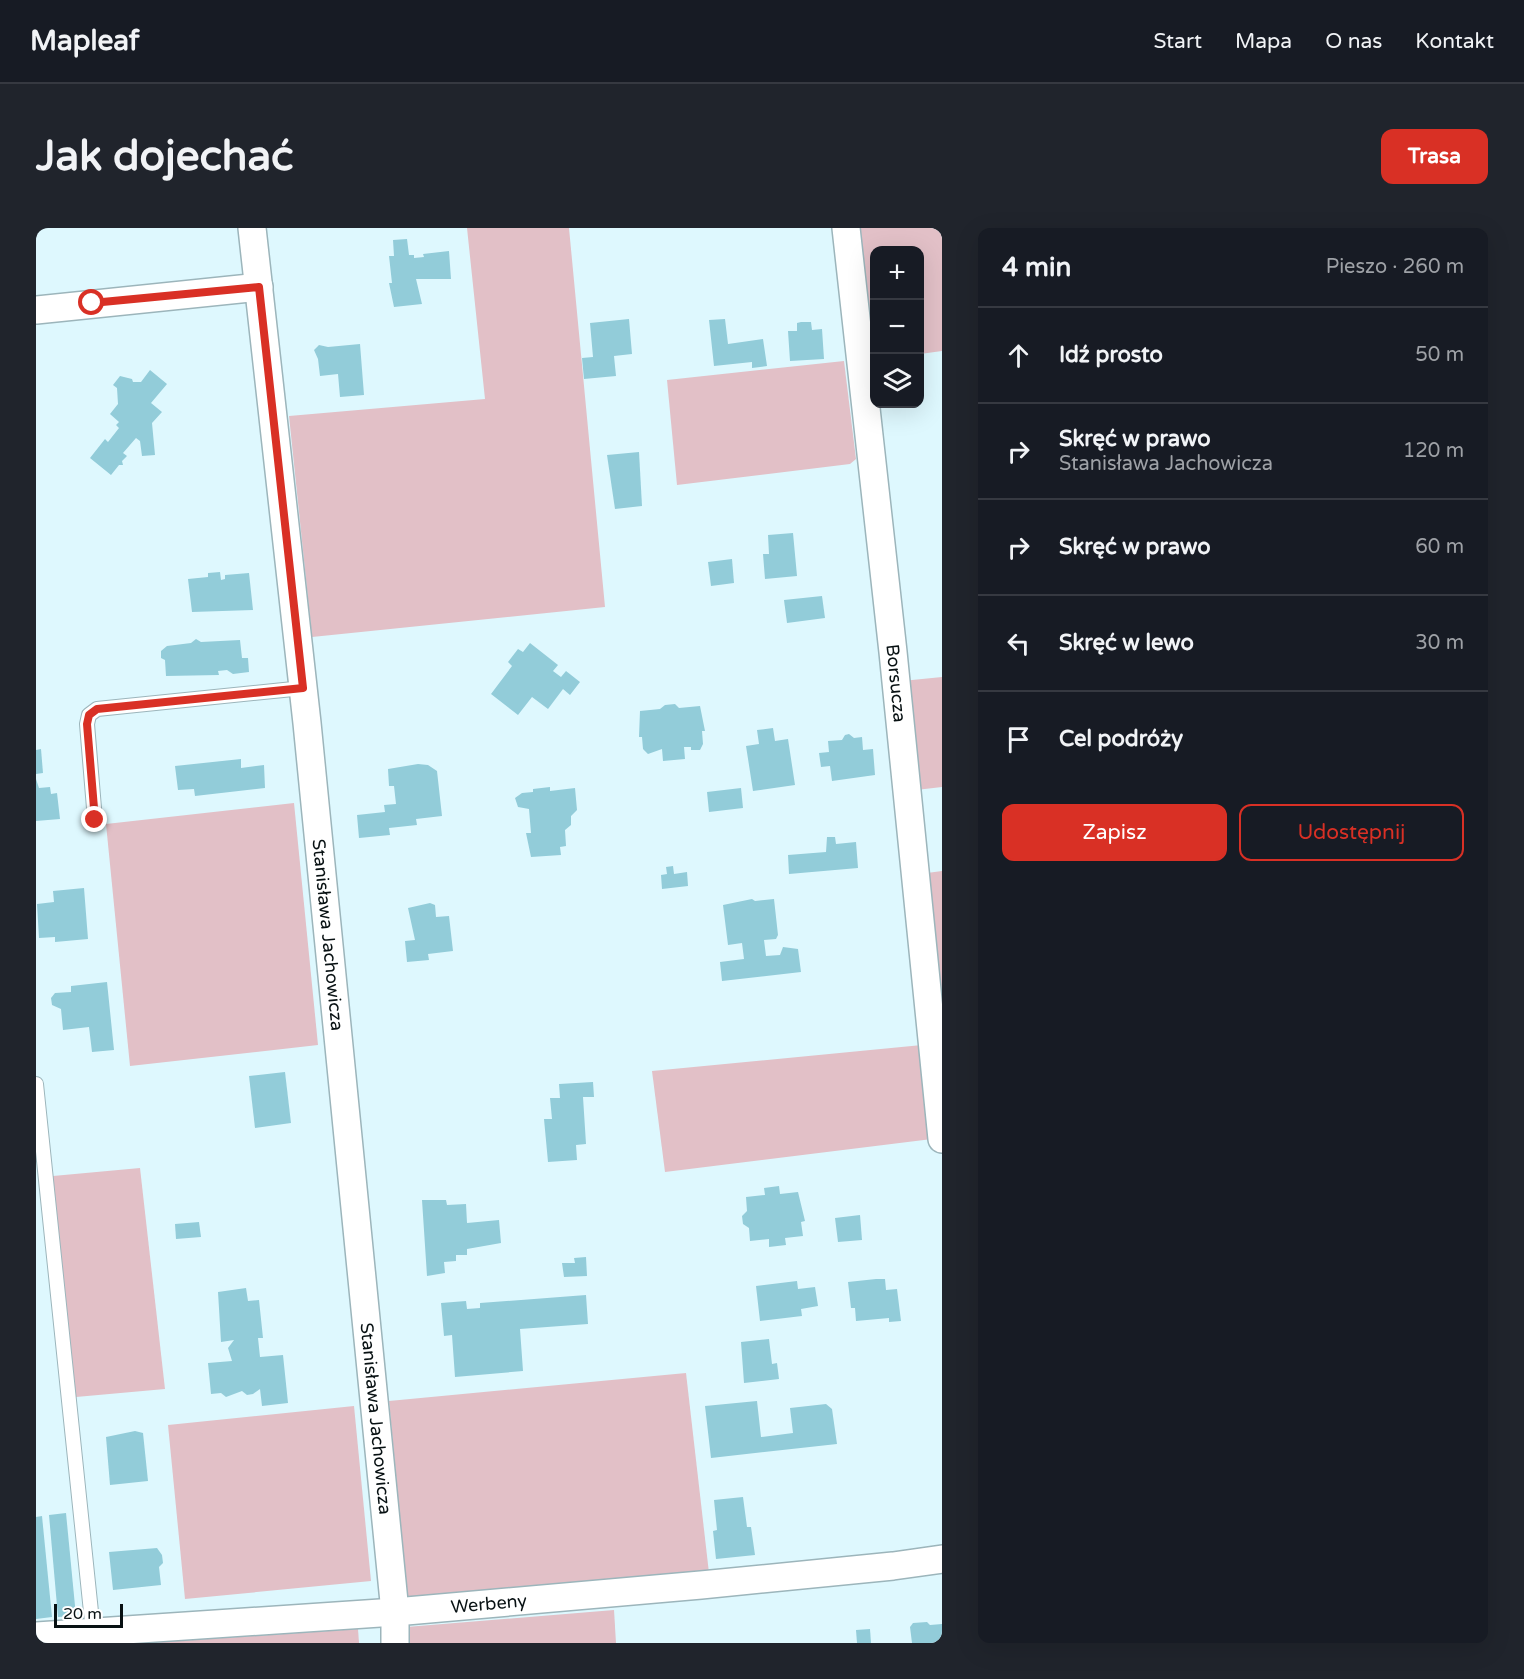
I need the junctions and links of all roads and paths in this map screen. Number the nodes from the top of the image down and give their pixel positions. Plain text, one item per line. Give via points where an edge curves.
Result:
1 (252, 228) edge
2 (846, 228) edge
3 (259, 287) junction
4 (36, 310) edge
5 (303, 688) junction
6 (95, 820) dead end
7 (36, 1084) edge
8 (942, 1139) edge
9 (942, 1558) edge
10 (394, 1612) junction
11 (93, 1631) junction
12 (36, 1636) edge
13 (395, 1643) edge

1 - 3 street, Stanisława Jachowicza
2 - 8 street, Borsucza
3 - 4 street
3 - 5 street, Stanisława Jachowicza
5 - 6 lane via 97,709 89,715 87,724
5 - 10 street, Stanisława Jachowicza
7 - 11 lane
9 - 10 street, Werbeny via 712,1584
10 - 11 street, Werbeny
10 - 13 street, Stanisława Jachowicza
11 - 12 street, Werbeny

